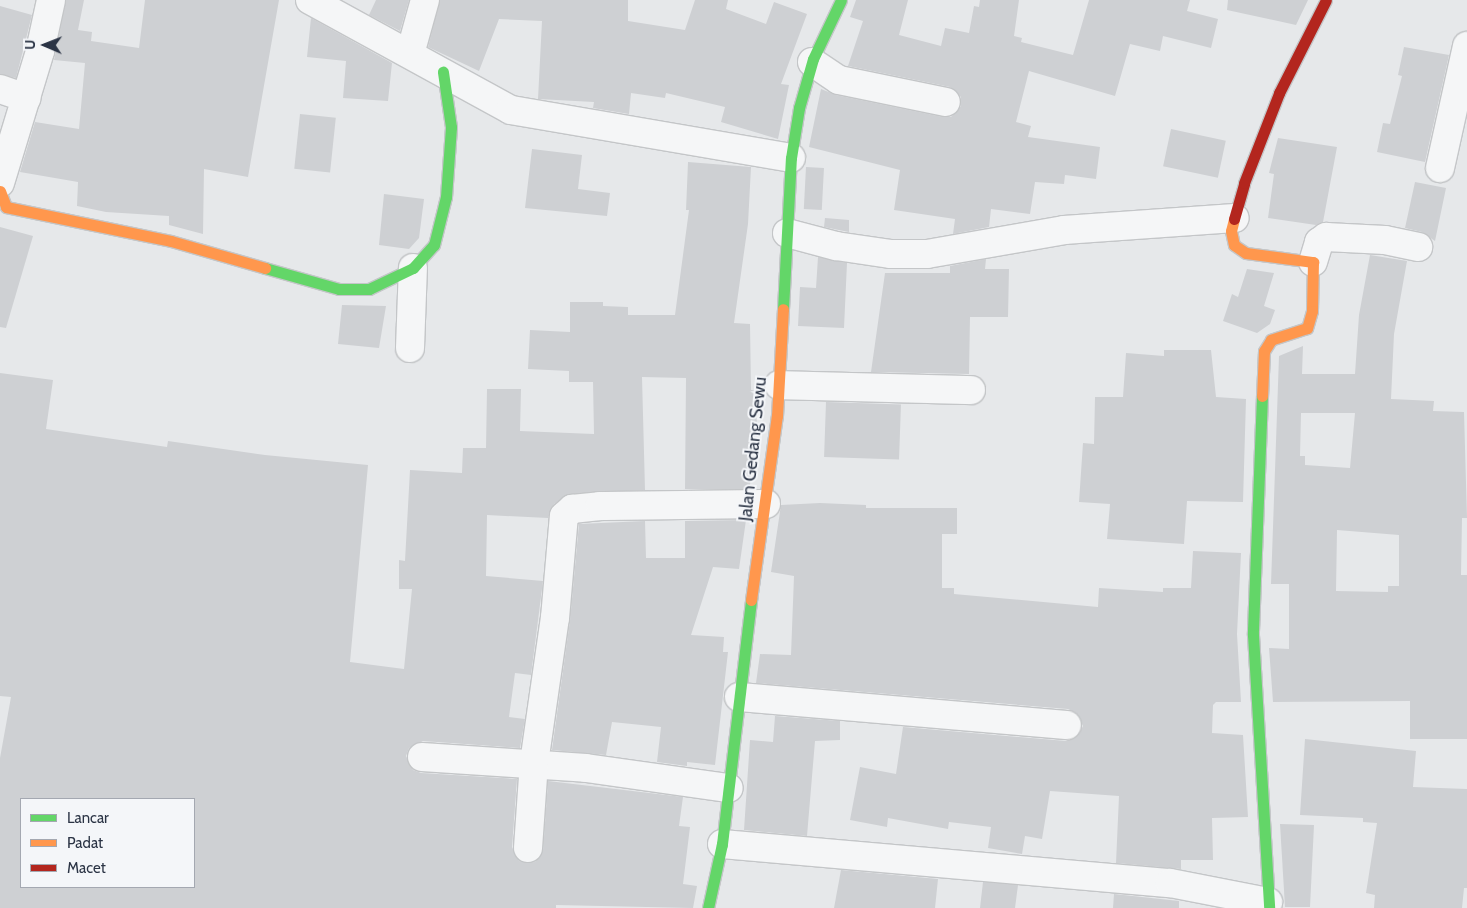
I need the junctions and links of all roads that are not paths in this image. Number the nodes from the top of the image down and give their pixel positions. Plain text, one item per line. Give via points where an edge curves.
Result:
1 (51, 0) edge
2 (310, 0) edge
3 (425, 0) edge
4 (841, 0) edge
5 (1326, 0) edge
6 (1467, 46) edge
7 (410, 54) junction
8 (812, 62) junction
9 (443, 72) junction
10 (0, 89) edge
11 (26, 98) junction
12 (946, 102) dead end
13 (791, 158) junction
14 (1440, 168) dead end
15 (1, 198) edge
16 (1235, 218) junction
17 (786, 233) junction
18 (1418, 247) dead end
19 (1313, 262) junction
20 (414, 268) junction
21 (410, 348) dead end
22 (779, 385) junction
23 (971, 390) dead end
24 (766, 504) junction
25 (739, 698) junction
26 (1068, 725) dead end
27 (422, 757) dead end
28 (534, 763) junction
29 (729, 788) junction
30 (722, 844) junction
31 (528, 848) dead end
32 (1269, 905) edge
33 (708, 908) edge

1 - 11 street
2 - 7 street
3 - 7 street
4 - 8 street, Jalan Gedang Sewu
5 - 16 street via 1278,94 1244,183
6 - 14 street
7 - 9 street
8 - 12 street via 839,80
8 - 13 street, Jalan Gedang Sewu via 799,108
9 - 13 street via 511,110
9 - 20 street via 451,127 446,197 434,245
10 - 11 street
11 - 15 street
13 - 17 street, Jalan Gedang Sewu
15 - 20 street via 171,241 339,289 369,289
16 - 17 street via 1064,230 927,254 891,254
16 - 19 street via 1231,231 1234,245 1246,253
17 - 22 street, Jalan Gedang Sewu
18 - 19 street via 1385,240 1326,237 1319,242
19 - 32 street via 1312,311 1307,328 1271,340 1264,351 1253,635
20 - 21 street
22 - 23 street
22 - 24 street, Jalan Gedang Sewu
24 - 25 street, Jalan Gedang Sewu
24 - 28 street via 600,506 567,511 562,521 555,618
25 - 26 street
25 - 29 street, Jalan Gedang Sewu
27 - 28 street
28 - 29 street
28 - 31 street
29 - 30 street, Jalan Gedang Sewu
30 - 32 street via 1170,883
30 - 33 street, Jalan Gedang Sewu

